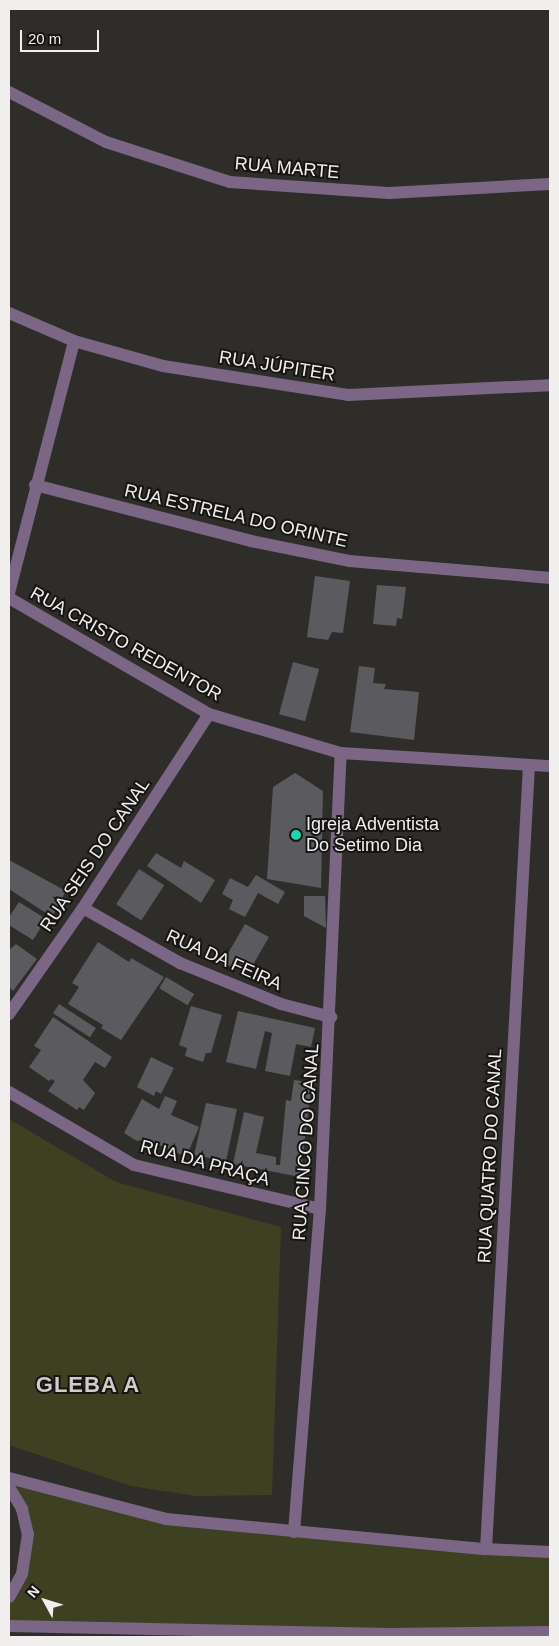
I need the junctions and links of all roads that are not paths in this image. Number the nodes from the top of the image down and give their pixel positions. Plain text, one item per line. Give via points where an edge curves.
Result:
1 (9, 92) edge
2 (550, 184) edge
3 (9, 312) edge
4 (74, 341) junction
5 (550, 385) edge
6 (35, 485) junction
7 (550, 578) edge
8 (9, 593) edge
9 (9, 598) edge
10 (209, 714) junction
11 (341, 754) junction
12 (529, 764) junction
13 (550, 766) edge
14 (83, 908) junction
15 (9, 1014) edge
16 (331, 1018) junction
17 (9, 1092) edge
18 (320, 1209) junction
19 (9, 1478) edge
20 (9, 1487) edge
21 (294, 1532) junction
22 (486, 1549) junction
23 (550, 1552) edge
24 (9, 1597) edge
25 (9, 1626) edge
26 (550, 1632) edge
27 (58, 1633) edge
28 (82, 1633) edge
29 (390, 1636) edge

1 - 2 street, RUA MARTE via 106,142 230,182 389,193
3 - 4 street, RUA JÚPITER
4 - 5 street, RUA JÚPITER via 163,366 348,395
4 - 6 street
6 - 7 street, RUA ESTRELA DO ORINTE via 251,541 349,561
6 - 8 street
9 - 10 street, RUA CRISTO REDENTOR
10 - 11 street, RUA CRISTO REDENTOR
10 - 14 street, RUA SEIS DO CANAL
11 - 12 street, RUA CRISTO REDENTOR
11 - 16 street, RUA CINCO DO CANAL
12 - 13 street, RUA CRISTO REDENTOR
12 - 22 street, RUA QUATRO DO CANAL
14 - 15 street, RUA SEIS DO CANAL
14 - 16 street, RUA DA FEIRA via 180,963 281,1004
16 - 18 street, RUA CINCO DO CANAL
17 - 18 street, RUA DA PRAÇA via 134,1165
18 - 21 street, RUA CINCO DO CANAL
19 - 21 street via 166,1519
20 - 24 street via 22,1510 28,1534 22,1574
21 - 22 street
22 - 23 street
25 - 27 street
26 - 29 street
27 - 28 street
28 - 29 street

